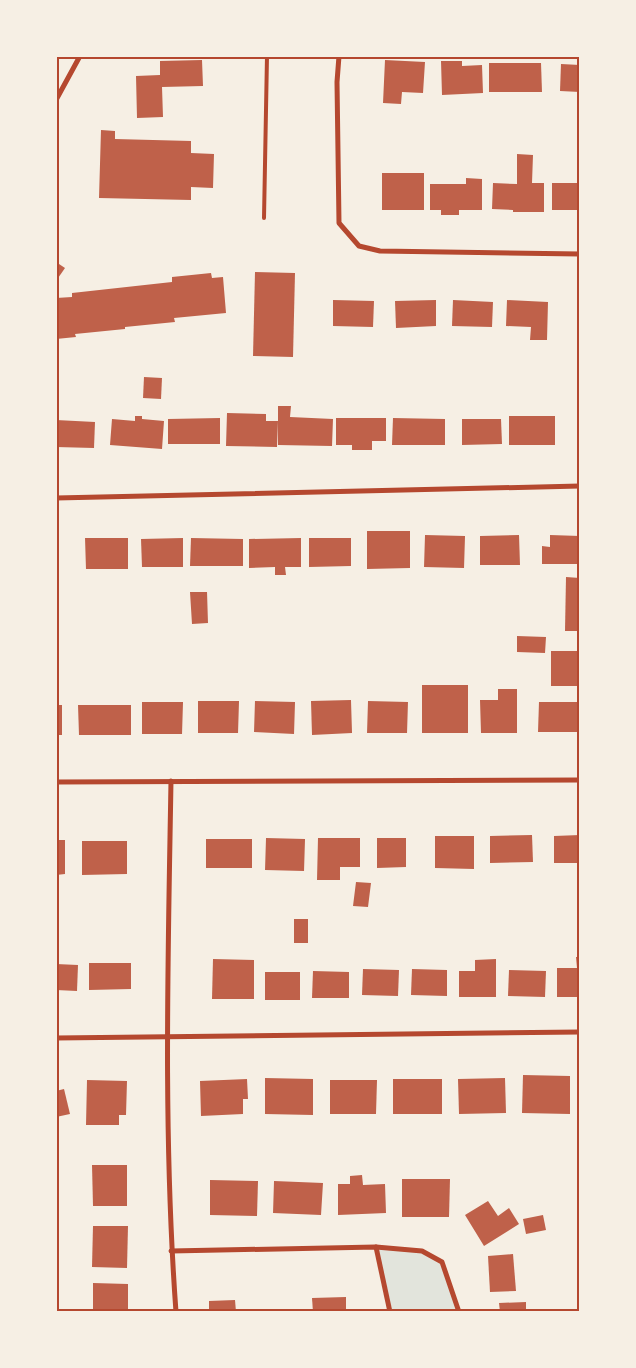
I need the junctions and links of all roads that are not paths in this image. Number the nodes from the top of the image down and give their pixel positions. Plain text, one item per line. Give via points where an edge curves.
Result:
1 (80, 56) edge
2 (267, 56) edge
3 (339, 56) edge
4 (56, 100) edge
5 (264, 218) dead end
6 (580, 254) edge
7 (580, 486) edge
8 (56, 498) edge
9 (580, 780) edge
10 (171, 781) junction
11 (56, 782) edge
12 (580, 1032) edge
13 (56, 1038) edge
14 (166, 1038) junction
15 (376, 1247) junction
16 (171, 1252) junction
17 (176, 1312) edge
18 (390, 1312) edge
19 (459, 1312) edge

1 - 4 street
2 - 5 lane
3 - 6 street via 336,82 339,223 359,246 380,251
7 - 8 street
9 - 10 street
10 - 11 street
10 - 14 street
12 - 14 street
13 - 14 street
14 - 16 street
15 - 16 street
15 - 18 street
15 - 19 street via 422,1252 442,1262
16 - 17 street

